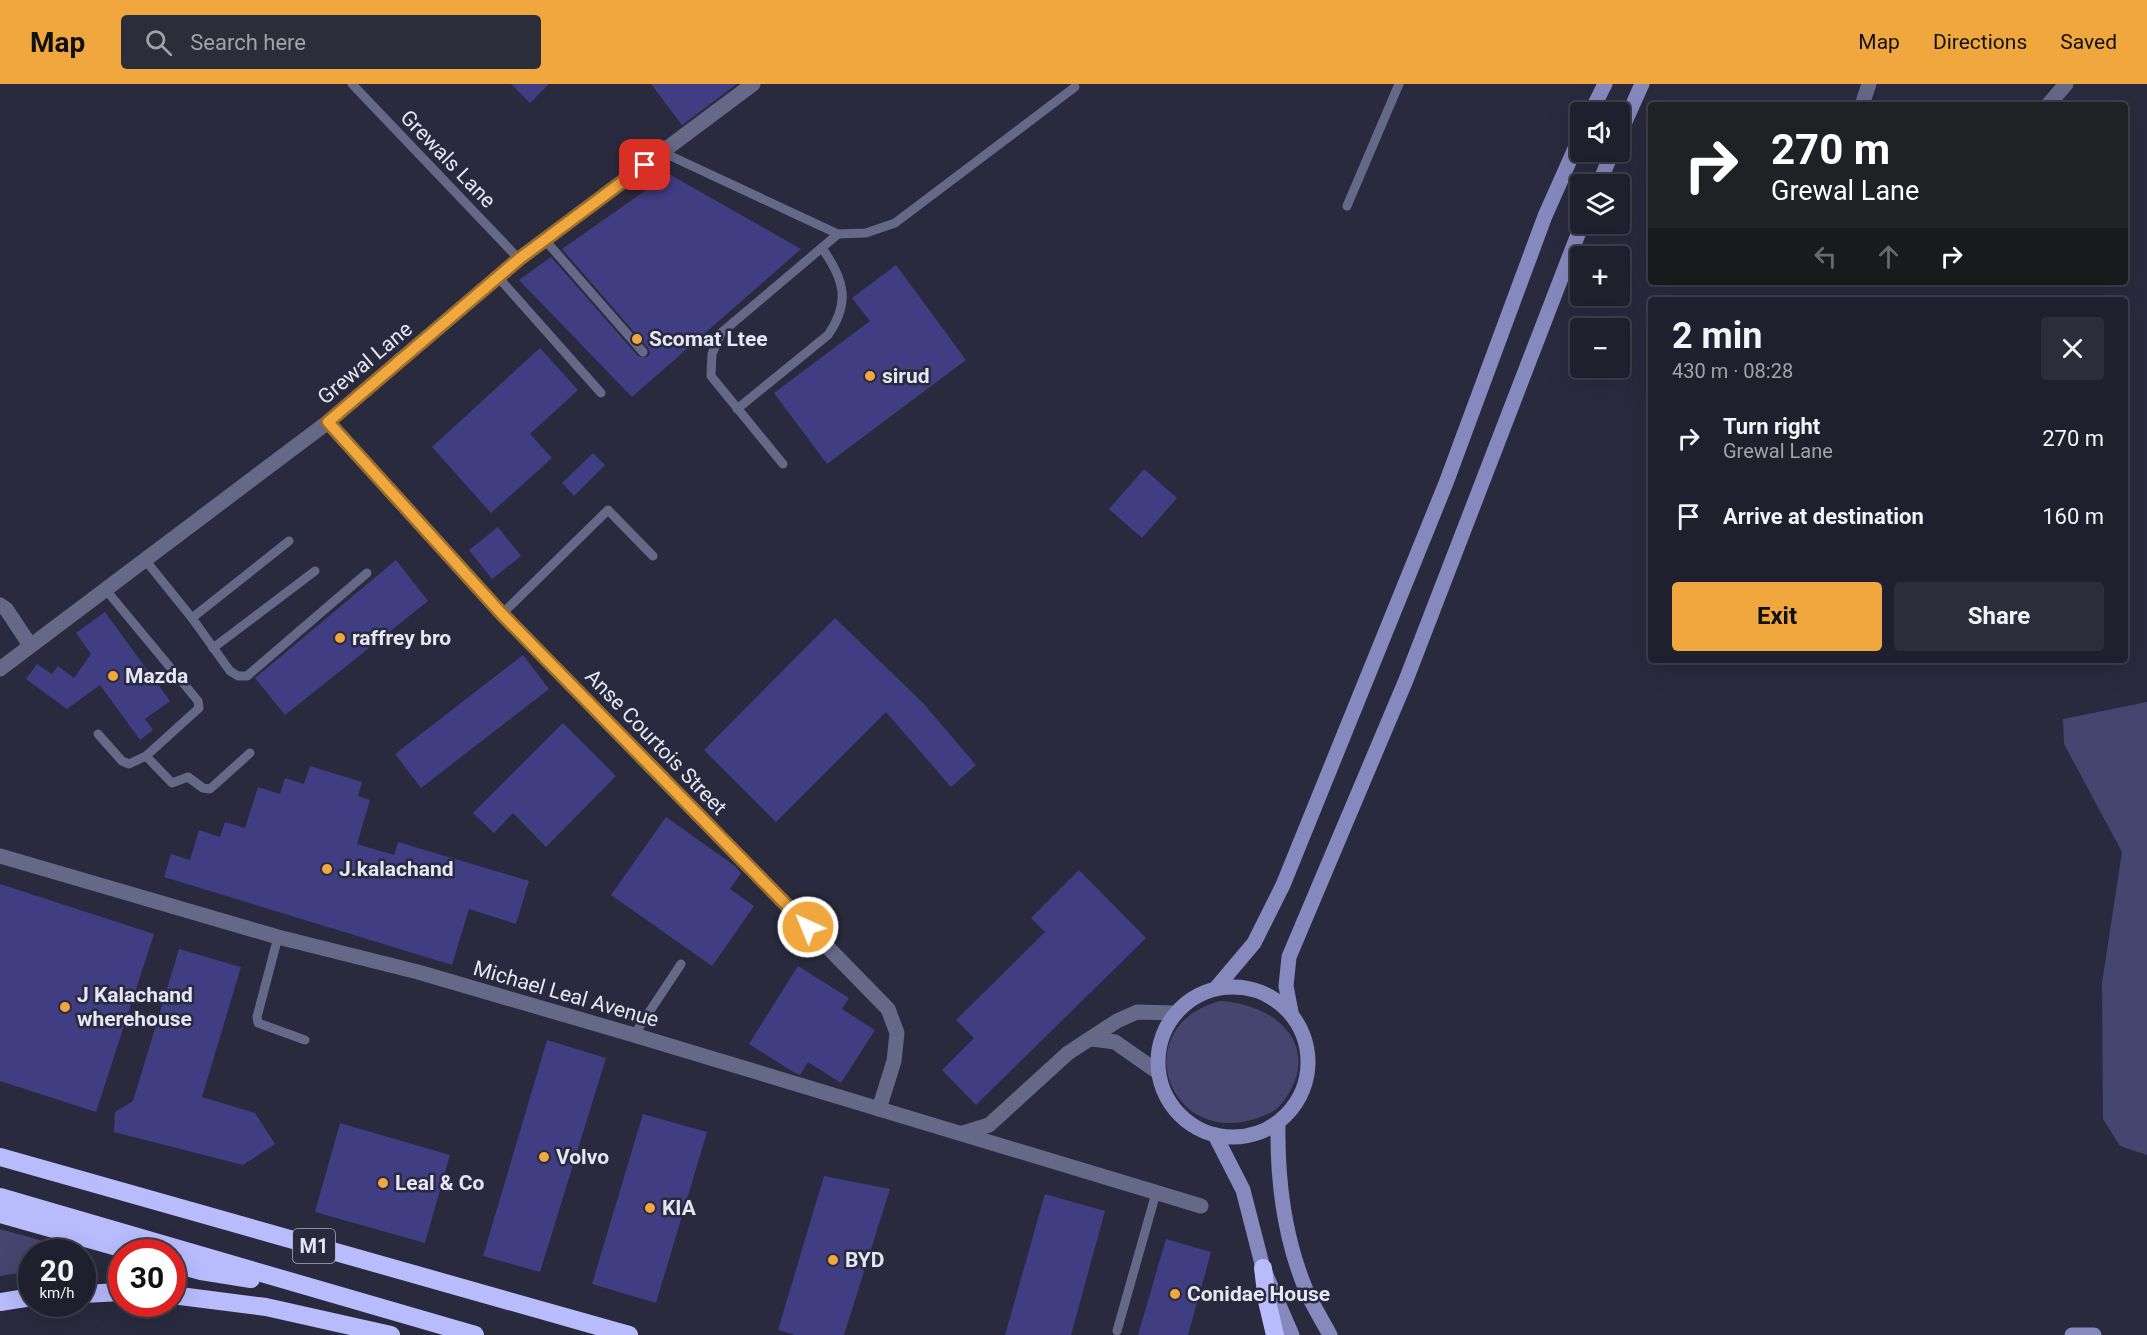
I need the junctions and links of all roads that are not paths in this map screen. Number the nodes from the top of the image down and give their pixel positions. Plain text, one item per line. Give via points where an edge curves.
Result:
1 (352, 84) edge
2 (753, 84) edge
3 (1399, 84) edge
4 (1605, 84) edge
5 (1642, 84) edge
6 (1869, 84) edge
7 (2066, 84) edge
8 (1075, 87) dead end
9 (1596, 102) edge
10 (1863, 102) edge
11 (2051, 102) edge
12 (1630, 111) edge
13 (662, 152) junction
14 (1570, 160) edge
15 (1347, 206) dead end
16 (838, 234) junction
17 (1578, 234) edge
18 (544, 240) junction
19 (822, 248) junction
20 (519, 259) junction
21 (498, 277) junction
22 (643, 352) dead end
23 (601, 393) dead end
24 (737, 409) junction
25 (328, 422) junction
26 (783, 464) dead end
27 (289, 541) dead end
28 (653, 556) dead end
29 (146, 561) junction
30 (315, 571) dead end
31 (367, 573) dead end
32 (106, 590) junction
33 (0, 605) edge
34 (502, 614) junction
35 (192, 618) junction
36 (30, 645) junction
37 (213, 648) junction
38 (0, 669) edge
39 (98, 734) dead end
40 (250, 753) dead end
41 (146, 756) junction
42 (0, 856) edge
43 (278, 937) junction
44 (681, 964) dead end
45 (1216, 988) junction
46 (1291, 1012) junction
47 (1175, 1013) junction
48 (634, 1035) junction
49 (1092, 1039) junction
50 (305, 1040) dead end
51 (1158, 1072) junction
52 (879, 1109) junction
53 (1278, 1123) junction
54 (963, 1133) junction
55 (1215, 1136) junction
56 (0, 1157) edge
57 (1156, 1193) junction
58 (0, 1197) edge
59 (1201, 1206) dead end
60 (0, 1214) edge
61 (108, 1244) edge
62 (186, 1267) edge
63 (1263, 1268) junction
64 (321, 1289) junction
65 (186, 1297) edge
66 (18, 1299) edge
67 (0, 1302) edge
68 (1118, 1331) dead end
69 (391, 1335) edge
70 (475, 1335) edge
71 (629, 1335) edge
72 (1275, 1335) edge
73 (1292, 1335) edge
74 (1330, 1335) edge
75 (2072, 1335) edge
76 (2094, 1335) edge

1 - 20 lane, Grewals Lane
2 - 13 street, Grewal Lane
3 - 15 lane
4 - 9 street
5 - 12 street
6 - 10 street
7 - 11 street
8 - 16 lane via 895,223 866,233
13 - 16 lane
13 - 18 street, Grewal Lane
14 - 45 street via 1545,216 1441,494 1283,885 1254,943
16 - 19 lane
17 - 46 street via 1406,680 1289,957 1286,986
18 - 20 street, Grewal Lane
18 - 22 lane
19 - 24 lane via 837,269 843,293 839,320 828,335
19 - 24 lane via 721,333 712,354 711,376
20 - 21 street, Grewal Lane
21 - 23 lane
21 - 25 street, Grewal Lane
24 - 26 lane
25 - 29 street, Grewal Lane
25 - 34 street, Anse Courtois Street
27 - 35 lane
28 - 34 lane via 608,510
29 - 32 street, Grewal Lane
29 - 35 lane
30 - 37 lane
31 - 37 lane via 247,676 230,671
32 - 36 street, Grewal Lane
32 - 41 lane via 198,701 195,715
33 - 36 street
34 - 52 street, Anse Courtois Street via 888,1009 897,1033 894,1061
35 - 37 lane
36 - 38 street, Grewal Lane
39 - 41 lane via 122,761 129,764
40 - 41 lane via 210,789 188,777 171,783
42 - 43 street, Michael Leal Avenue
43 - 48 street, Michael Leal Avenue via 418,972
43 - 50 lane via 258,1023
44 - 48 lane
45 - 46 street via 1257,989
45 - 47 street via 1194,997
46 - 53 street via 1305,1039 1308,1070 1298,1099
47 - 49 street via 1137,1012
47 - 51 street via 1158,1051
48 - 52 street, Michael Leal Avenue
49 - 51 street via 1115,1042
49 - 54 street via 1068,1053 989,1125
51 - 55 street via 1171,1106 1198,1129
52 - 54 street, Michael Leal Avenue
53 - 55 street via 1248,1136
53 - 74 street via 1280,1196 1291,1244 1306,1290
54 - 57 street, Michael Leal Avenue
55 - 63 street via 1243,1190
56 - 71 highway, M1
57 - 59 street, Michael Leal Avenue
57 - 68 lane
58 - 64 highway, M1
60 - 61 highway
62 - 64 highway
63 - 72 highway
63 - 73 street
64 - 70 highway, M1
65 - 69 highway via 266,1307
66 - 67 highway
75 - 76 street

